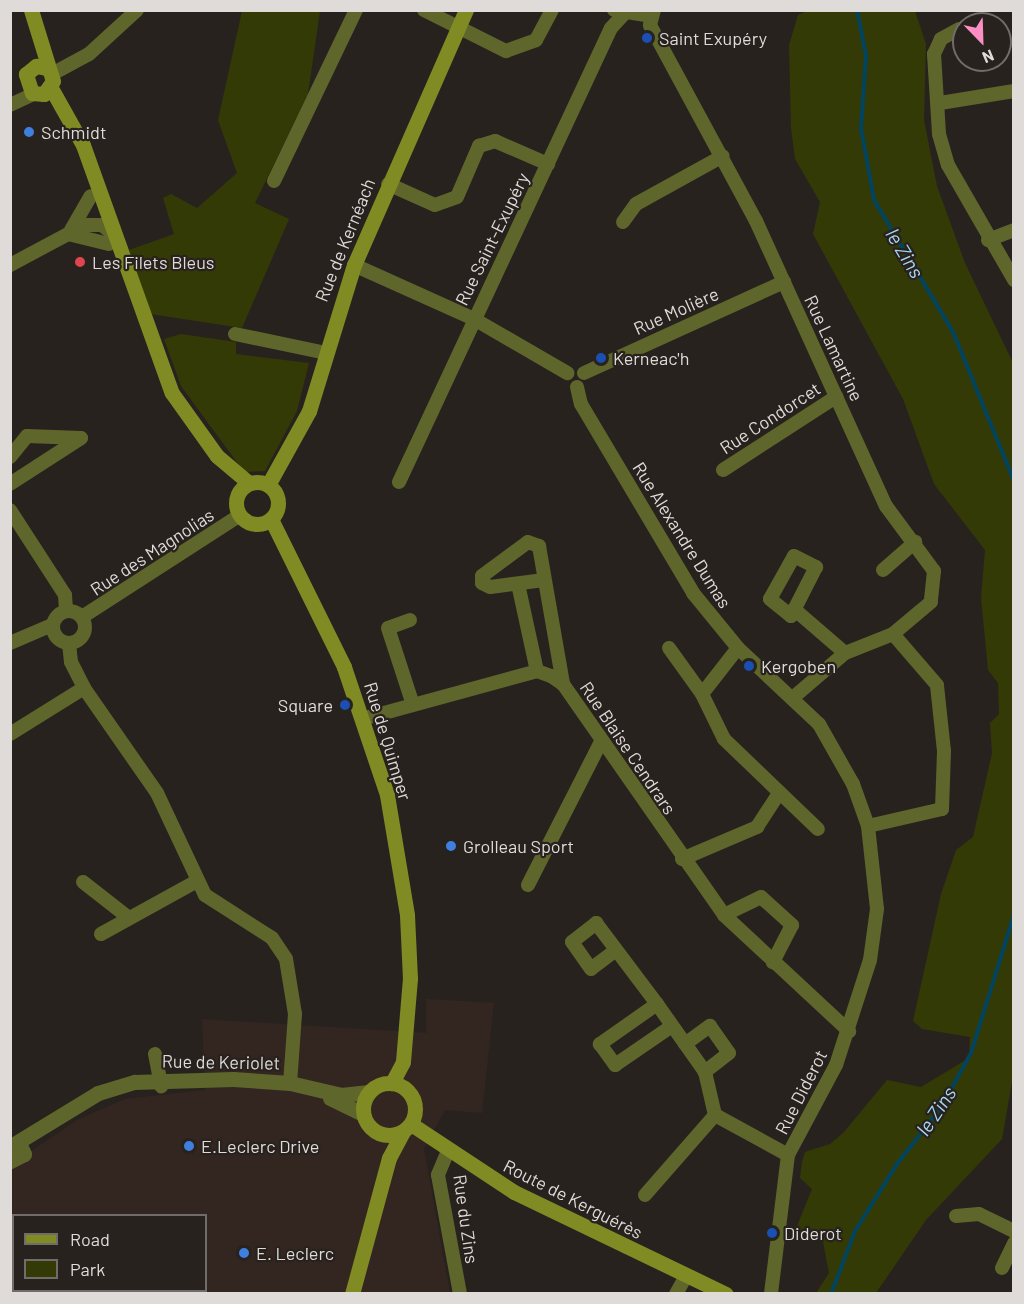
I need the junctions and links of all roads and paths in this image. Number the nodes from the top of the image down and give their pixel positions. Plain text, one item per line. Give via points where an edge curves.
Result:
1 (20, 10) edge
2 (31, 10) edge
3 (137, 10) edge
4 (356, 10) edge
5 (424, 10) edge
6 (466, 10) edge
7 (552, 10) edge
8 (618, 13) edge
9 (652, 13) edge
10 (458, 27) junction
11 (952, 33) edge
12 (41, 82) junction
13 (1014, 91) edge
14 (10, 99) edge
15 (940, 103) junction
16 (10, 105) edge
17 (723, 156) junction
18 (548, 164) junction
19 (274, 181) dead end
20 (388, 184) junction
21 (91, 196) junction
22 (623, 222) dead end
23 (102, 225) junction
24 (1014, 230) edge
25 (68, 234) junction
26 (112, 240) junction
27 (988, 240) junction
28 (10, 265) edge
29 (354, 265) junction
30 (1014, 280) edge
31 (784, 282) junction
32 (474, 319) junction
33 (236, 334) dead end
34 (326, 353) junction
35 (567, 373) junction
36 (584, 373) junction
37 (577, 387) junction
38 (837, 397) junction
39 (10, 457) edge
40 (723, 470) dead end
41 (399, 482) dead end
42 (10, 483) edge
43 (268, 485) junction
44 (244, 488) junction
45 (10, 510) edge
46 (240, 515) junction
47 (271, 519) junction
48 (915, 542) junction
49 (883, 570) dead end
50 (544, 580) junction
51 (518, 584) junction
52 (794, 609) dead end
53 (66, 610) junction
54 (82, 617) junction
55 (410, 620) dead end
56 (52, 625) junction
57 (893, 634) junction
58 (10, 643) edge
59 (69, 643) junction
60 (669, 648) dead end
61 (738, 648) junction
62 (845, 653) junction
63 (537, 671) junction
64 (563, 684) junction
65 (84, 688) junction
66 (702, 694) junction
67 (795, 696) junction
68 (412, 702) junction
69 (362, 719) junction
70 (10, 734) edge
71 (601, 742) junction
72 (777, 795) junction
73 (868, 826) junction
74 (818, 829) dead end
75 (682, 859) junction
76 (83, 882) dead end
77 (197, 882) junction
78 (528, 885) dead end
79 (877, 909) joint
80 (724, 915) junction
81 (129, 918) junction
82 (101, 934) dead end
83 (616, 950) dead end
84 (773, 962) junction
85 (410, 991) junction
86 (657, 1004) junction
87 (672, 1026) junction
88 (849, 1031) junction
89 (685, 1044) junction
90 (155, 1054) dead end
91 (705, 1072) junction
92 (160, 1083) junction
93 (290, 1083) junction
94 (392, 1083) junction
95 (369, 1092) junction
96 (408, 1092) junction
97 (363, 1114) junction
98 (715, 1115) junction
99 (407, 1128) junction
100 (380, 1134) junction
101 (16, 1146) edge
102 (448, 1151) junction
103 (788, 1155) junction
104 (389, 1158) junction
105 (10, 1161) edge
106 (645, 1195) dead end
107 (956, 1216) dead end
108 (1014, 1231) edge
109 (1014, 1243) edge
110 (1002, 1268) dead end
111 (686, 1276) junction
112 (352, 1293) edge
113 (460, 1293) edge
114 (676, 1293) edge
115 (726, 1293) edge
116 (771, 1293) edge

1 - 12 main road via 33,43
2 - 12 main road
3 - 12 street via 89,54
4 - 19 street
5 - 10 street
6 - 10 main road, Rue de Kernéach
7 - 10 street via 536,40 506,51
8 - 9 street
8 - 18 street, Rue Saint-Exupéry
9 - 17 street, Rue Lamartine via 650,25
10 - 20 main road, Rue de Kernéach
11 - 15 street via 941,39 934,54
12 - 14 street
12 - 16 street
12 - 21 main road via 60,115
12 - 26 main road via 77,131
13 - 15 street
15 - 27 street via 939,134 948,165
17 - 22 street via 636,204
17 - 31 street, Rue Lamartine
18 - 20 street via 495,141 479,146 457,197 435,205
18 - 32 street, Rue Saint-Exupéry
20 - 29 main road, Rue de Kernéach
21 - 23 main road
21 - 25 street
23 - 25 street via 85,225
23 - 26 main road
24 - 27 street
25 - 26 street
25 - 28 street
26 - 44 main road via 169,398
27 - 30 street
29 - 32 street
29 - 34 main road, Rue de Kernéach
31 - 36 street, Rue Molière
31 - 38 street, Rue Lamartine
32 - 35 street
32 - 41 street, Rue Saint-Exupéry
33 - 34 street
34 - 43 main road, Rue de Kernéach via 302,427
35 - 36 street via 577,368
35 - 37 street, Rue Alexandre Dumas via 567,382
36 - 37 street
37 - 61 street, Rue Alexandre Dumas via 581,404 693,593
38 - 40 street, Rue Condorcet
38 - 48 street, Rue Lamartine via 886,506
39 - 42 street via 27,436 81,438
43 - 44 main road
43 - 47 main road via 278,503
44 - 46 main road
45 - 53 street via 65,595
46 - 47 main road via 255,524
46 - 54 street, Rue des Magnolias
47 - 69 main road, Rue de Quimper via 315,601
48 - 49 street
48 - 57 street, Rue Lamartine via 934,571 936,591 931,602
50 - 51 street
50 - 51 street via 539,546 528,542 482,576 482,584 490,587
50 - 64 street
51 - 63 street
52 - 62 street
53 - 54 street
53 - 56 street
54 - 59 street via 82,636
55 - 68 street via 388,628
56 - 58 street
56 - 59 street via 59,640
57 - 62 street, Rue Lamartine
57 - 73 street via 937,685 944,753 942,809
59 - 65 street via 71,662
60 - 66 street
61 - 66 street
61 - 67 street, Rue Alexandre Dumas
62 - 67 street, Rue Lamartine
63 - 64 street, Rue Blaise Cendrars
63 - 68 street
64 - 71 street, Rue Blaise Cendrars
65 - 70 street
65 - 77 street via 157,793
66 - 72 street via 724,739
67 - 73 street, Rue Alexandre Dumas via 839,756
68 - 69 street
69 - 85 main road, Rue de Quimper via 398,850
71 - 75 street, Rue Blaise Cendrars
71 - 78 street
72 - 74 street
72 - 75 street via 758,827
73 - 79 street, Rue Alexandre Dumas
75 - 80 street, Rue Blaise Cendrars
76 - 81 street
77 - 81 street
77 - 93 street via 226,913 272,938 286,959 295,1014
79 - 88 street, Rue Diderot via 870,960
80 - 84 street, Rue Blaise Cendrars
80 - 84 street via 761,897 792,925
81 - 82 street
83 - 86 street
84 - 88 street, Rue Blaise Cendrars
85 - 94 main road, Rue de Quimper via 404,1062
85 - 96 main road, Rue de Quimper via 416,1027
86 - 87 street
86 - 87 street via 600,1044 615,1065
87 - 89 street
88 - 103 street, Rue Diderot
89 - 91 street
89 - 91 street via 710,1026 729,1053
90 - 92 street
91 - 98 street
92 - 93 street, Rue de Keriolet
92 - 97 street, Rue de Keriolet via 232,1085 339,1101
92 - 101 street, Rue de Keriolet via 101,1100
93 - 95 street, Rue de Keriolet via 341,1095
94 - 95 main road
94 - 96 main road
95 - 97 main road
96 - 99 main road via 415,1107
97 - 100 main road
98 - 103 street
98 - 106 street
99 - 100 main road
99 - 102 main road, Route de Kerguérès
99 - 104 main road
100 - 104 main road
101 - 105 street, Rue de Keriolet via 22,1159
102 - 111 main road, Route de Kerguérès via 568,1220
102 - 113 street, Rue du Zins via 438,1175
103 - 116 street, Rue Diderot
104 - 112 main road
107 - 108 street via 979,1214
109 - 110 street
111 - 114 street
111 - 115 main road, Route de Kerguérès

